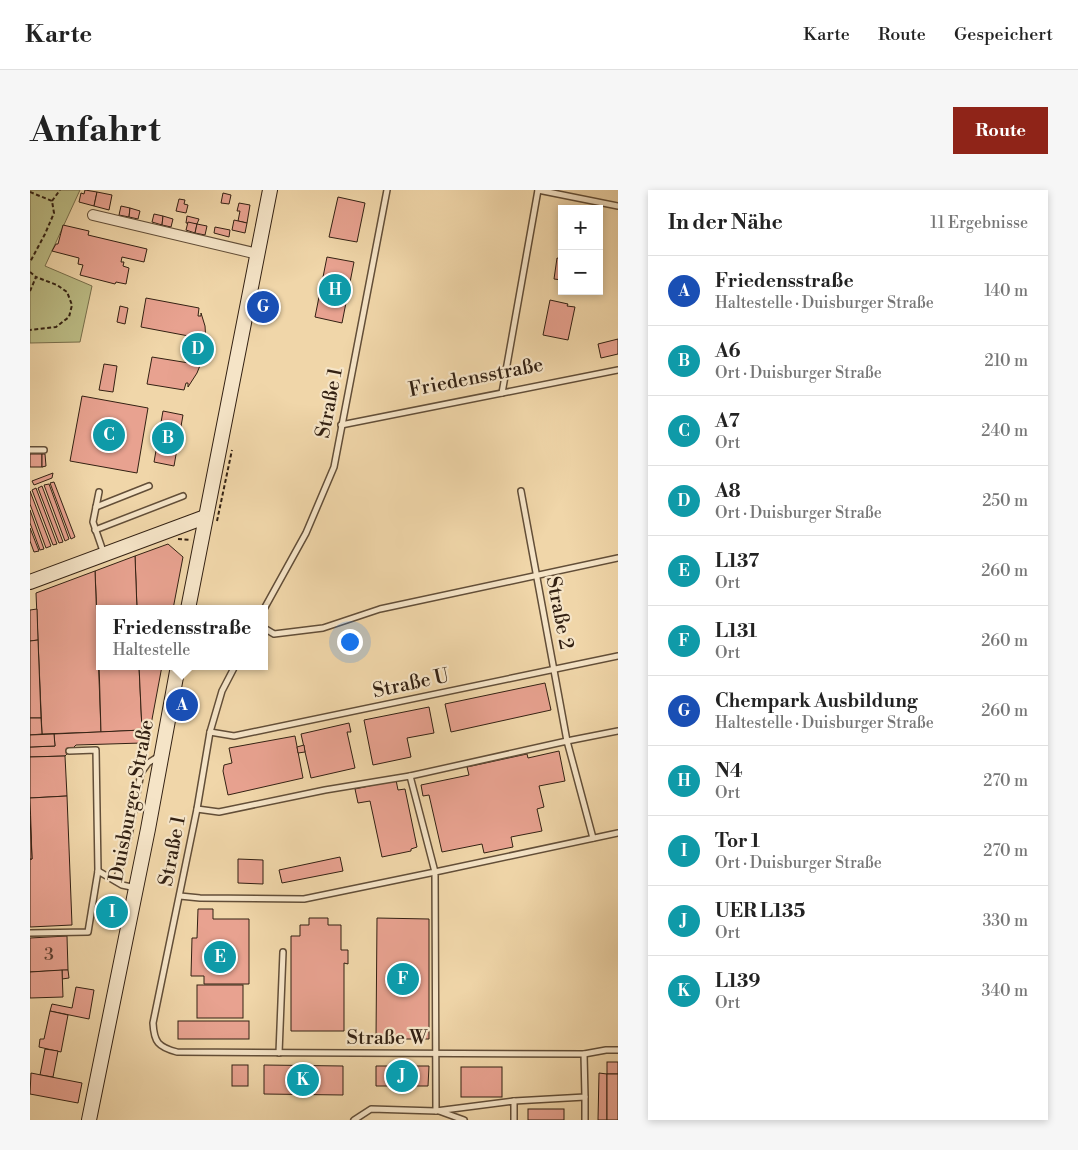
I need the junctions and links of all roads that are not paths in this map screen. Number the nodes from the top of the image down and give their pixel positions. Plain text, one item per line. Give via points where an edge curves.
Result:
1 (270, 190) edge
2 (387, 190) edge
3 (538, 190) edge
4 (618, 206) edge
5 (92, 215) dead end
6 (258, 254) junction
7 (618, 370) edge
8 (502, 393) junction
9 (342, 425) junction
10 (30, 450) edge
11 (44, 450) dead end
12 (150, 486) dead end
13 (521, 491) dead end
14 (99, 492) dead end
15 (183, 496) dead end
16 (96, 507) junction
17 (205, 517) junction
18 (95, 530) junction
19 (104, 554) junction
20 (618, 558) edge
21 (537, 577) junction
22 (30, 582) edge
23 (189, 605) edge
24 (266, 605) edge
25 (268, 630) edge
26 (618, 656) edge
27 (177, 670) edge
28 (233, 670) edge
29 (555, 670) junction
30 (618, 731) edge
31 (210, 732) junction
32 (567, 741) junction
33 (69, 751) dead end
34 (162, 754) junction
35 (410, 776) junction
36 (197, 809) junction
37 (618, 833) edge
38 (593, 838) junction
39 (98, 871) junction
40 (435, 872) junction
41 (116, 881) junction
42 (136, 888) junction
43 (180, 896) junction
44 (30, 933) edge
45 (283, 952) dead end
46 (158, 1043) joint
47 (618, 1050) edge
48 (279, 1053) junction
49 (436, 1054) junction
50 (584, 1054) junction
51 (585, 1097) junction
52 (514, 1102) junction
53 (436, 1110) junction
54 (89, 1120) edge
55 (354, 1120) edge
56 (464, 1120) edge
57 (514, 1120) edge
58 (585, 1120) edge

1 - 6 main road
2 - 9 lane, Straße 1
3 - 4 lane
3 - 8 lane
5 - 6 street
6 - 17 main road
7 - 8 lane, Friedensstraße
8 - 9 lane, Friedensstraße
9 - 24 lane, Straße 1 via 334,467 306,533
10 - 11 lane
12 - 16 lane
13 - 21 lane, Straße 2
14 - 16 lane
15 - 18 lane
16 - 18 lane
17 - 19 main road
17 - 23 main road
18 - 19 lane
19 - 22 main road
20 - 21 lane
21 - 25 lane via 380,609 323,628 274,634
21 - 29 lane, Straße 2
26 - 29 lane, Straße U
27 - 34 main road, Duisburger Straße
28 - 31 lane, Straße 1 via 222,691
29 - 31 lane, Straße U via 234,736
29 - 32 lane, Straße 2
30 - 32 lane
31 - 36 lane, Straße 1
32 - 35 lane
32 - 38 lane, Straße 2
33 - 39 lane via 96,750
34 - 41 lane via 148,763 141,773
34 - 42 main road, Duisburger Straße
35 - 36 lane via 219,812
35 - 40 lane
36 - 43 lane, Straße 1
37 - 38 lane
38 - 40 lane
39 - 41 lane
39 - 44 lane via 88,932
40 - 43 lane via 304,899
40 - 49 lane
41 - 42 lane
42 - 54 main road, Duisburger Straße
43 - 46 lane, Straße 1 via 153,1023
45 - 48 lane
46 - 48 lane, Straße W via 176,1052
47 - 50 lane, Straße W
48 - 49 lane, Straße W
49 - 50 lane, Straße W
49 - 53 lane
50 - 51 lane
51 - 52 lane
51 - 58 lane
52 - 53 lane
52 - 57 lane
53 - 55 lane via 371,1109
53 - 56 lane

